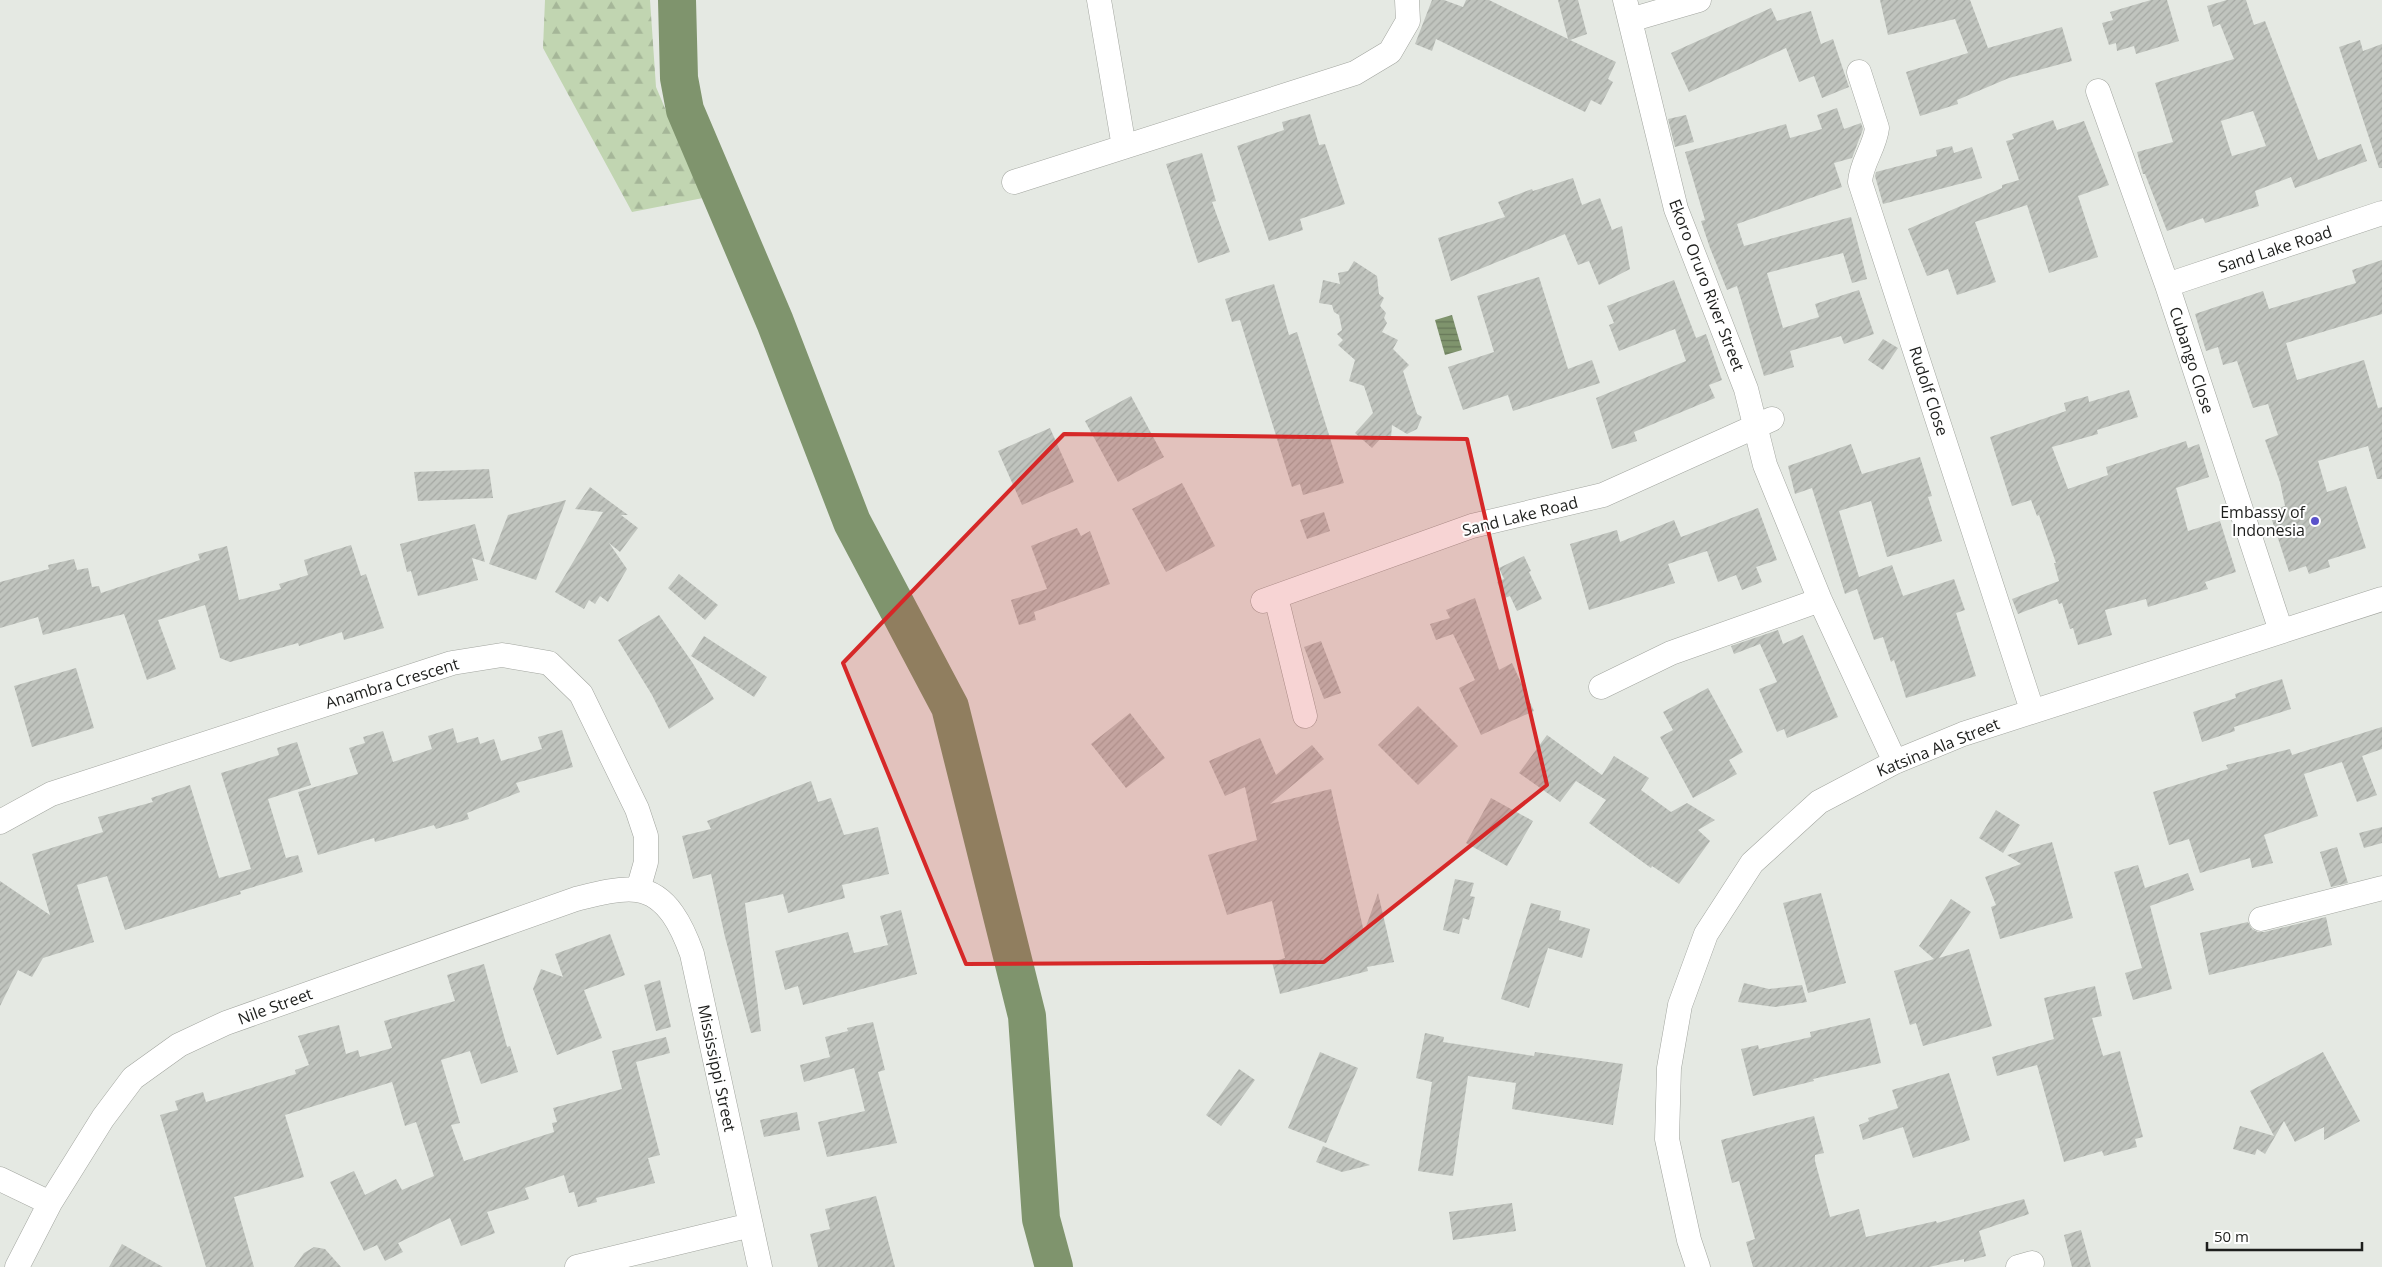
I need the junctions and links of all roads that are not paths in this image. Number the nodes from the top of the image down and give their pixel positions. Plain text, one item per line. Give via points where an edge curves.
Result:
1 (1099, 0) edge
2 (1408, 0) edge
3 (1700, 0) edge
4 (1627, 10) edge
5 (1859, 72) dead end
6 (2098, 91) dead end
7 (1124, 147) junction
8 (1014, 182) dead end
9 (2382, 213) edge
10 (2167, 284) junction
11 (1763, 422) junction
12 (2382, 599) edge
13 (1820, 600) junction
14 (2281, 631) junction
15 (1601, 687) dead end
16 (2032, 710) junction
17 (1305, 716) dead end
18 (1895, 762) junction
19 (0, 822) edge
20 (2382, 888) edge
21 (638, 890) junction
22 (2261, 919) dead end
23 (0, 1178) edge
24 (50, 1204) junction
25 (751, 1225) junction
26 (16, 1267) edge
27 (577, 1267) edge
28 (760, 1267) edge
29 (1698, 1267) edge

1 - 7 street
2 - 7 street via 1408,21 1390,52 1355,73
3 - 4 street
4 - 11 street, Ekoro Oruro River Street via 1676,210 1739,371
5 - 16 street, Rudolf Close via 1877,128 1860,182
6 - 10 street, Cubango Close
7 - 8 street
9 - 10 street, Sand Lake Road
10 - 14 street, Cubango Close
11 - 13 street, Ekoro Oruro River Street via 1765,465
11 - 17 street, Sand Lake Road via 1603,495 1472,526 1269,599
12 - 14 street, Katsina Ala Street
13 - 15 street via 1671,654
13 - 18 street, Ekoro Oruro River Street
14 - 16 street, Katsina Ala Street
16 - 18 street, Katsina Ala Street
18 - 29 street, Katsina Ala Street via 1819,802 1752,863 1706,934 1680,1005 1669,1068 1667,1139
19 - 21 street, Anambra Crescent via 51,794 452,663 502,655 549,663 581,694 637,809 646,836 646,862
20 - 22 street
21 - 24 street, Nile Street via 610,891 576,898 226,1023 179,1045 133,1078 103,1118
21 - 25 street, Mississippi Street via 662,901 683,928 694,964
23 - 24 street
24 - 26 street, Nile Street
25 - 27 street
25 - 28 street, Mississippi Street

